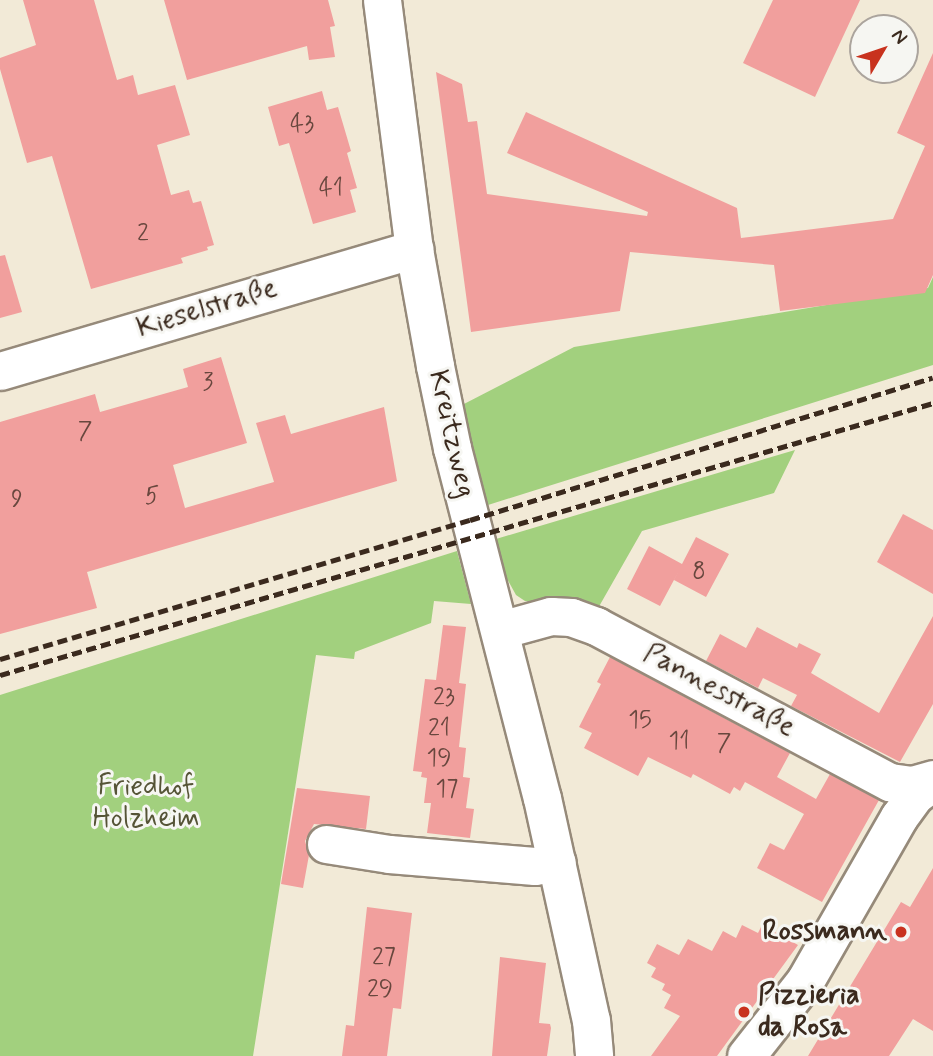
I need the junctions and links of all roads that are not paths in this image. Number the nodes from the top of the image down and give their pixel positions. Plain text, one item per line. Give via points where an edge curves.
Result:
1 (382, 0) edge
2 (414, 249) junction
3 (0, 371) edge
4 (500, 630) junction
5 (933, 780) edge
6 (326, 844) dead end
7 (557, 862) junction
8 (594, 1056) edge
9 (746, 1056) edge

1 - 2 street, Kreitzweg
2 - 3 street, Kieselstraße
2 - 4 street, Kreitzweg via 452,447
4 - 5 street, Pannesstraße via 551,616 583,621 890,782 912,785
4 - 7 street, Kreitzweg
5 - 9 street via 899,817 805,981
6 - 7 street via 534,866
7 - 8 street, Kreitzweg via 591,1020

